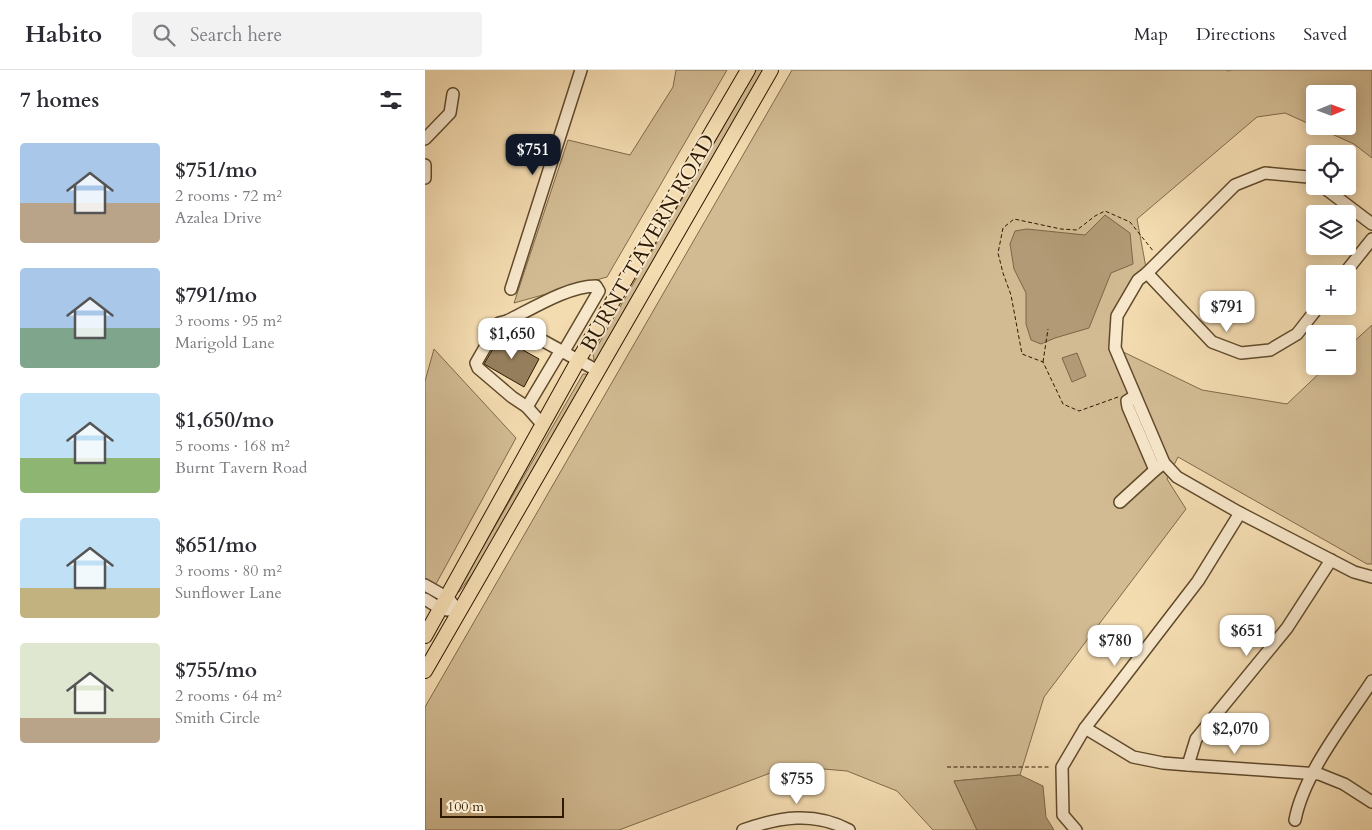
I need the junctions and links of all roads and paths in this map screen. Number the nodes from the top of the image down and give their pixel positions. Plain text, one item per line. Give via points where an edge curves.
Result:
1 (581, 70) edge
2 (748, 70) edge
3 (771, 70) edge
4 (453, 94) dead end
5 (425, 138) edge
6 (425, 165) edge
7 (1306, 177) edge
8 (425, 178) edge
9 (1334, 195) edge
10 (1372, 224) edge
11 (1372, 239) edge
12 (1160, 260) junction
13 (1351, 265) edge
14 (1147, 273) junction
15 (511, 289) dead end
16 (1312, 315) edge
17 (507, 321) junction
18 (1048, 329) dead end
19 (564, 351) junction
20 (579, 359) junction
21 (1043, 362) junction
22 (597, 371) junction
23 (1134, 394) junction
24 (527, 407) junction
25 (543, 425) junction
26 (1159, 466) junction
27 (1119, 502) dead end
28 (1240, 513) junction
29 (1331, 560) junction
30 (1372, 577) edge
31 (425, 586) edge
32 (425, 599) edge
33 (444, 603) junction
34 (459, 612) junction
35 (425, 636) edge
36 (425, 671) edge
37 (1372, 681) edge
38 (1085, 728) junction
39 (1188, 765) junction
40 (947, 767) dead end
41 (1062, 767) junction
42 (1311, 773) junction
43 (1372, 802) edge
44 (1295, 820) dead end
45 (743, 830) edge
46 (849, 830) edge
47 (1076, 830) edge

1 - 15 street
2 - 20 main road, BURNT TAVERN ROAD
3 - 22 main road, BURNT TAVERN ROAD
4 - 5 street via 450,113
6 - 8 street
7 - 12 street via 1265,173 1235,185
9 - 10 street
11 - 13 street
12 - 14 street
12 - 21 path via 1130,222 1105,211 1077,230 1014,219 1003,228 998,253 1011,295 1022,354
14 - 16 street via 1212,342 1241,353 1270,350 1297,334
14 - 23 street via 1139,280 1117,316 1115,348
17 - 19 street
17 - 19 street via 567,292 597,286 599,290
17 - 24 street via 499,323 477,363 478,368
18 - 21 path
19 - 20 street
19 - 24 street via 558,355
20 - 22 street
20 - 25 main road, BURNT TAVERN ROAD
21 - 23 path via 1063,404 1079,411
22 - 34 main road, BURNT TAVERN ROAD
23 - 26 street
24 - 25 street
25 - 33 main road, BURNT TAVERN ROAD
26 - 27 street
26 - 28 street
28 - 29 street
28 - 38 street via 1198,581
29 - 30 street
29 - 39 street via 1287,628 1196,739
31 - 33 street
32 - 33 street
33 - 34 street
33 - 35 main road, BURNT TAVERN ROAD
34 - 36 main road, BURNT TAVERN ROAD
37 - 42 street
38 - 39 street via 1133,757
38 - 41 street
39 - 42 street
40 - 41 path
41 - 47 street via 1063,815
42 - 43 street via 1344,784
42 - 44 street via 1297,806
45 - 46 street via 766,822 815,818

